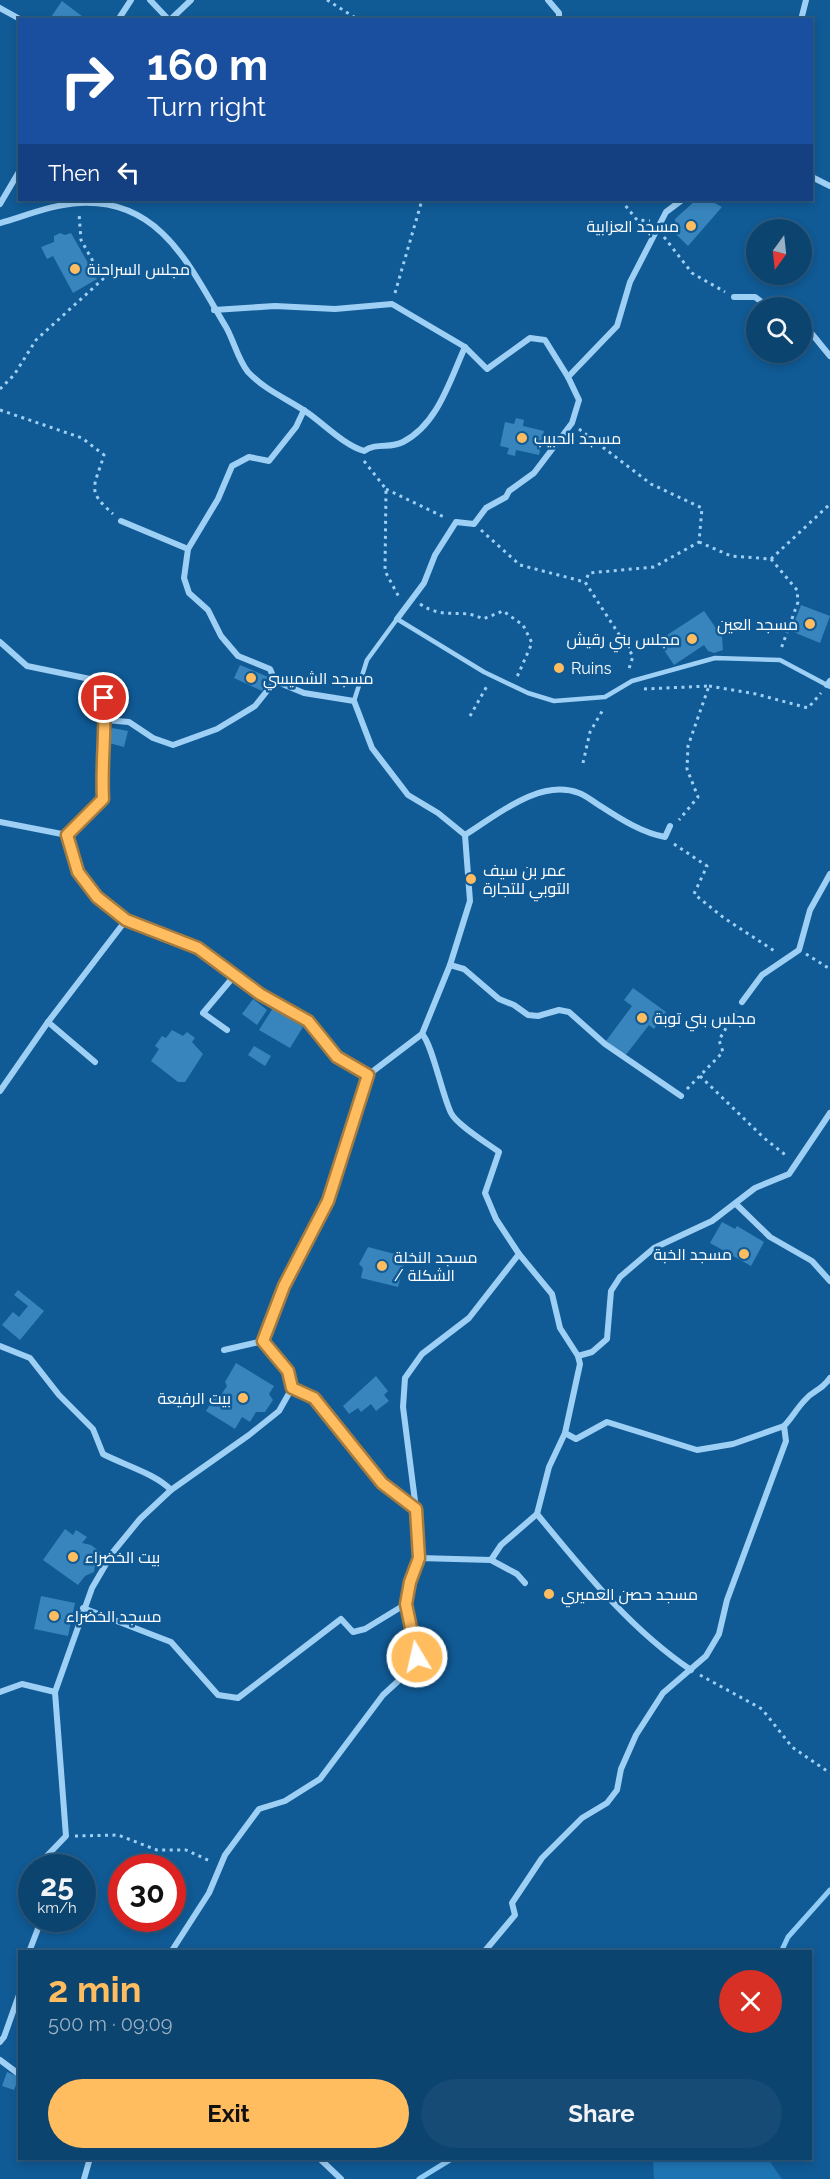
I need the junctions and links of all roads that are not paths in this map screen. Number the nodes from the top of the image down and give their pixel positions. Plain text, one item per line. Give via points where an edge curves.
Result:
1 (131, 0) edge
2 (150, 0) edge
3 (191, 0) edge
4 (548, 0) edge
5 (806, 0) edge
6 (0, 8) edge
7 (18, 18) dead end
8 (119, 18) edge
9 (168, 18) edge
10 (172, 18) edge
11 (560, 18) edge
12 (802, 18) edge
13 (18, 173) edge
14 (813, 178) edge
15 (830, 186) edge
16 (78, 201) edge
17 (681, 201) edge
18 (0, 204) edge
19 (0, 223) edge
20 (734, 297) road end
21 (746, 297) edge
22 (214, 310) junction
23 (812, 334) edge
24 (465, 347) junction
25 (830, 356) edge
26 (568, 377) junction
27 (304, 410) junction
28 (121, 521) road end
29 (188, 549) junction
30 (397, 619) junction
31 (0, 642) edge
32 (275, 681) junction
33 (829, 684) edge
34 (354, 701) junction
35 (105, 720) junction
36 (0, 822) edge
37 (670, 826) road end
38 (67, 835) junction
39 (465, 836) junction
40 (830, 874) edge
41 (126, 920) junction
42 (450, 965) junction
43 (235, 975) junction
44 (742, 1002) road end
45 (48, 1022) junction
46 (227, 1030) dead end
47 (422, 1034) junction
48 (95, 1062) dead end
49 (368, 1075) junction
50 (0, 1091) edge
51 (681, 1096) road end
52 (830, 1113) edge
53 (736, 1204) junction
54 (519, 1254) junction
55 (830, 1281) edge
56 (263, 1341) junction
57 (0, 1346) edge
58 (224, 1350) dead end
59 (578, 1356) junction
60 (830, 1378) edge
61 (292, 1388) junction
62 (784, 1426) junction
63 (565, 1433) junction
64 (171, 1490) junction
65 (416, 1509) junction
66 (537, 1514) junction
67 (419, 1558) junction
68 (491, 1560) junction
69 (525, 1583) dead end
70 (406, 1604) junction
71 (83, 1608) junction
72 (691, 1670) junction
73 (0, 1692) edge
74 (55, 1692) junction
75 (49, 1854) edge
76 (36, 1932) edge
77 (29, 1950) edge
78 (172, 1950) edge
79 (486, 1950) edge
80 (18, 1998) edge
81 (0, 2042) edge
82 (0, 2060) edge
83 (18, 2074) edge
84 (89, 2160) edge
85 (321, 2160) edge
86 (84, 2179) edge
87 (341, 2179) edge

1 - 8 street
2 - 9 street
3 - 10 street
4 - 11 street
5 - 12 street
6 - 7 street
13 - 18 street
14 - 15 street
16 - 19 street
16 - 22 street via 133,211 159,229 181,253
17 - 26 street via 666,212 630,282 617,326
20 - 21 street
22 - 24 street via 274,306 335,309 392,304
22 - 27 street via 247,370 278,397
23 - 25 street
24 - 26 street via 487,369 530,338 545,340
24 - 27 street via 433,417 404,442 374,445 364,451 354,448
26 - 30 street via 579,400 572,423 534,473 509,490 506,497 486,508 474,524 456,522 435,555 424,583
27 - 29 street via 296,427 269,461 249,457 232,466 218,499
28 - 29 street
29 - 32 street via 184,578 189,593 208,610 221,636 238,656 270,669
30 - 33 lane via 512,686 554,701 605,697 638,679 716,658 780,660
30 - 34 lane via 368,660
31 - 35 street via 27,666 90,679 104,698
32 - 34 street via 304,693
32 - 35 street via 255,706 217,729 173,745 153,738 129,722
34 - 39 street via 372,748 408,795
35 - 38 street via 101,758 103,799
36 - 38 street
37 - 39 street via 665,837 621,819 578,792 545,790
38 - 41 street via 78,872 97,897
39 - 42 street via 470,901
40 - 44 street via 810,910 799,950 762,975
41 - 43 street via 198,948
41 - 45 street
42 - 47 street
42 - 51 street via 464,969 499,999 528,1016 569,1012 605,1044
43 - 46 street via 204,1013
43 - 49 street via 308,1021 337,1057
45 - 48 street
45 - 50 street
47 - 49 street
47 - 54 street via 428,1039 452,1115 499,1152 485,1193 496,1219
49 - 56 street via 328,1201 284,1286
52 - 53 street via 789,1174 755,1188
53 - 55 street via 770,1237 812,1261
53 - 59 street via 712,1221 654,1248 620,1277 611,1291 607,1339 592,1352
54 - 59 street via 552,1294 560,1328
54 - 65 street via 469,1318 422,1354 405,1378 403,1407
56 - 58 street
56 - 61 street via 288,1371
57 - 64 street via 30,1358 93,1429 103,1454 161,1479
59 - 63 street via 580,1364
60 - 62 street via 822,1390 805,1399
61 - 64 street via 279,1411
61 - 65 street via 314,1398 382,1483
62 - 63 street via 733,1444 698,1450 607,1422 576,1439
62 - 72 street via 786,1442 727,1600 719,1634 706,1656
63 - 66 street via 549,1467
64 - 71 street via 113,1552
65 - 67 street
66 - 68 street via 501,1545
66 - 72 street via 590,1579 661,1650
67 - 68 street
67 - 70 street
68 - 69 street
70 - 71 street via 353,1632 341,1619 238,1698 218,1695 171,1642
70 - 78 street via 417,1657 407,1673 384,1695 320,1779 285,1801 260,1809 220,1865 209,1893
71 - 74 street
72 - 79 street via 663,1693 636,1735 621,1768 617,1790 542,1858 512,1903 515,1915
73 - 74 street via 22,1684
74 - 75 street via 66,1836
76 - 77 street
80 - 81 street
82 - 83 street
84 - 86 street
85 - 87 street

